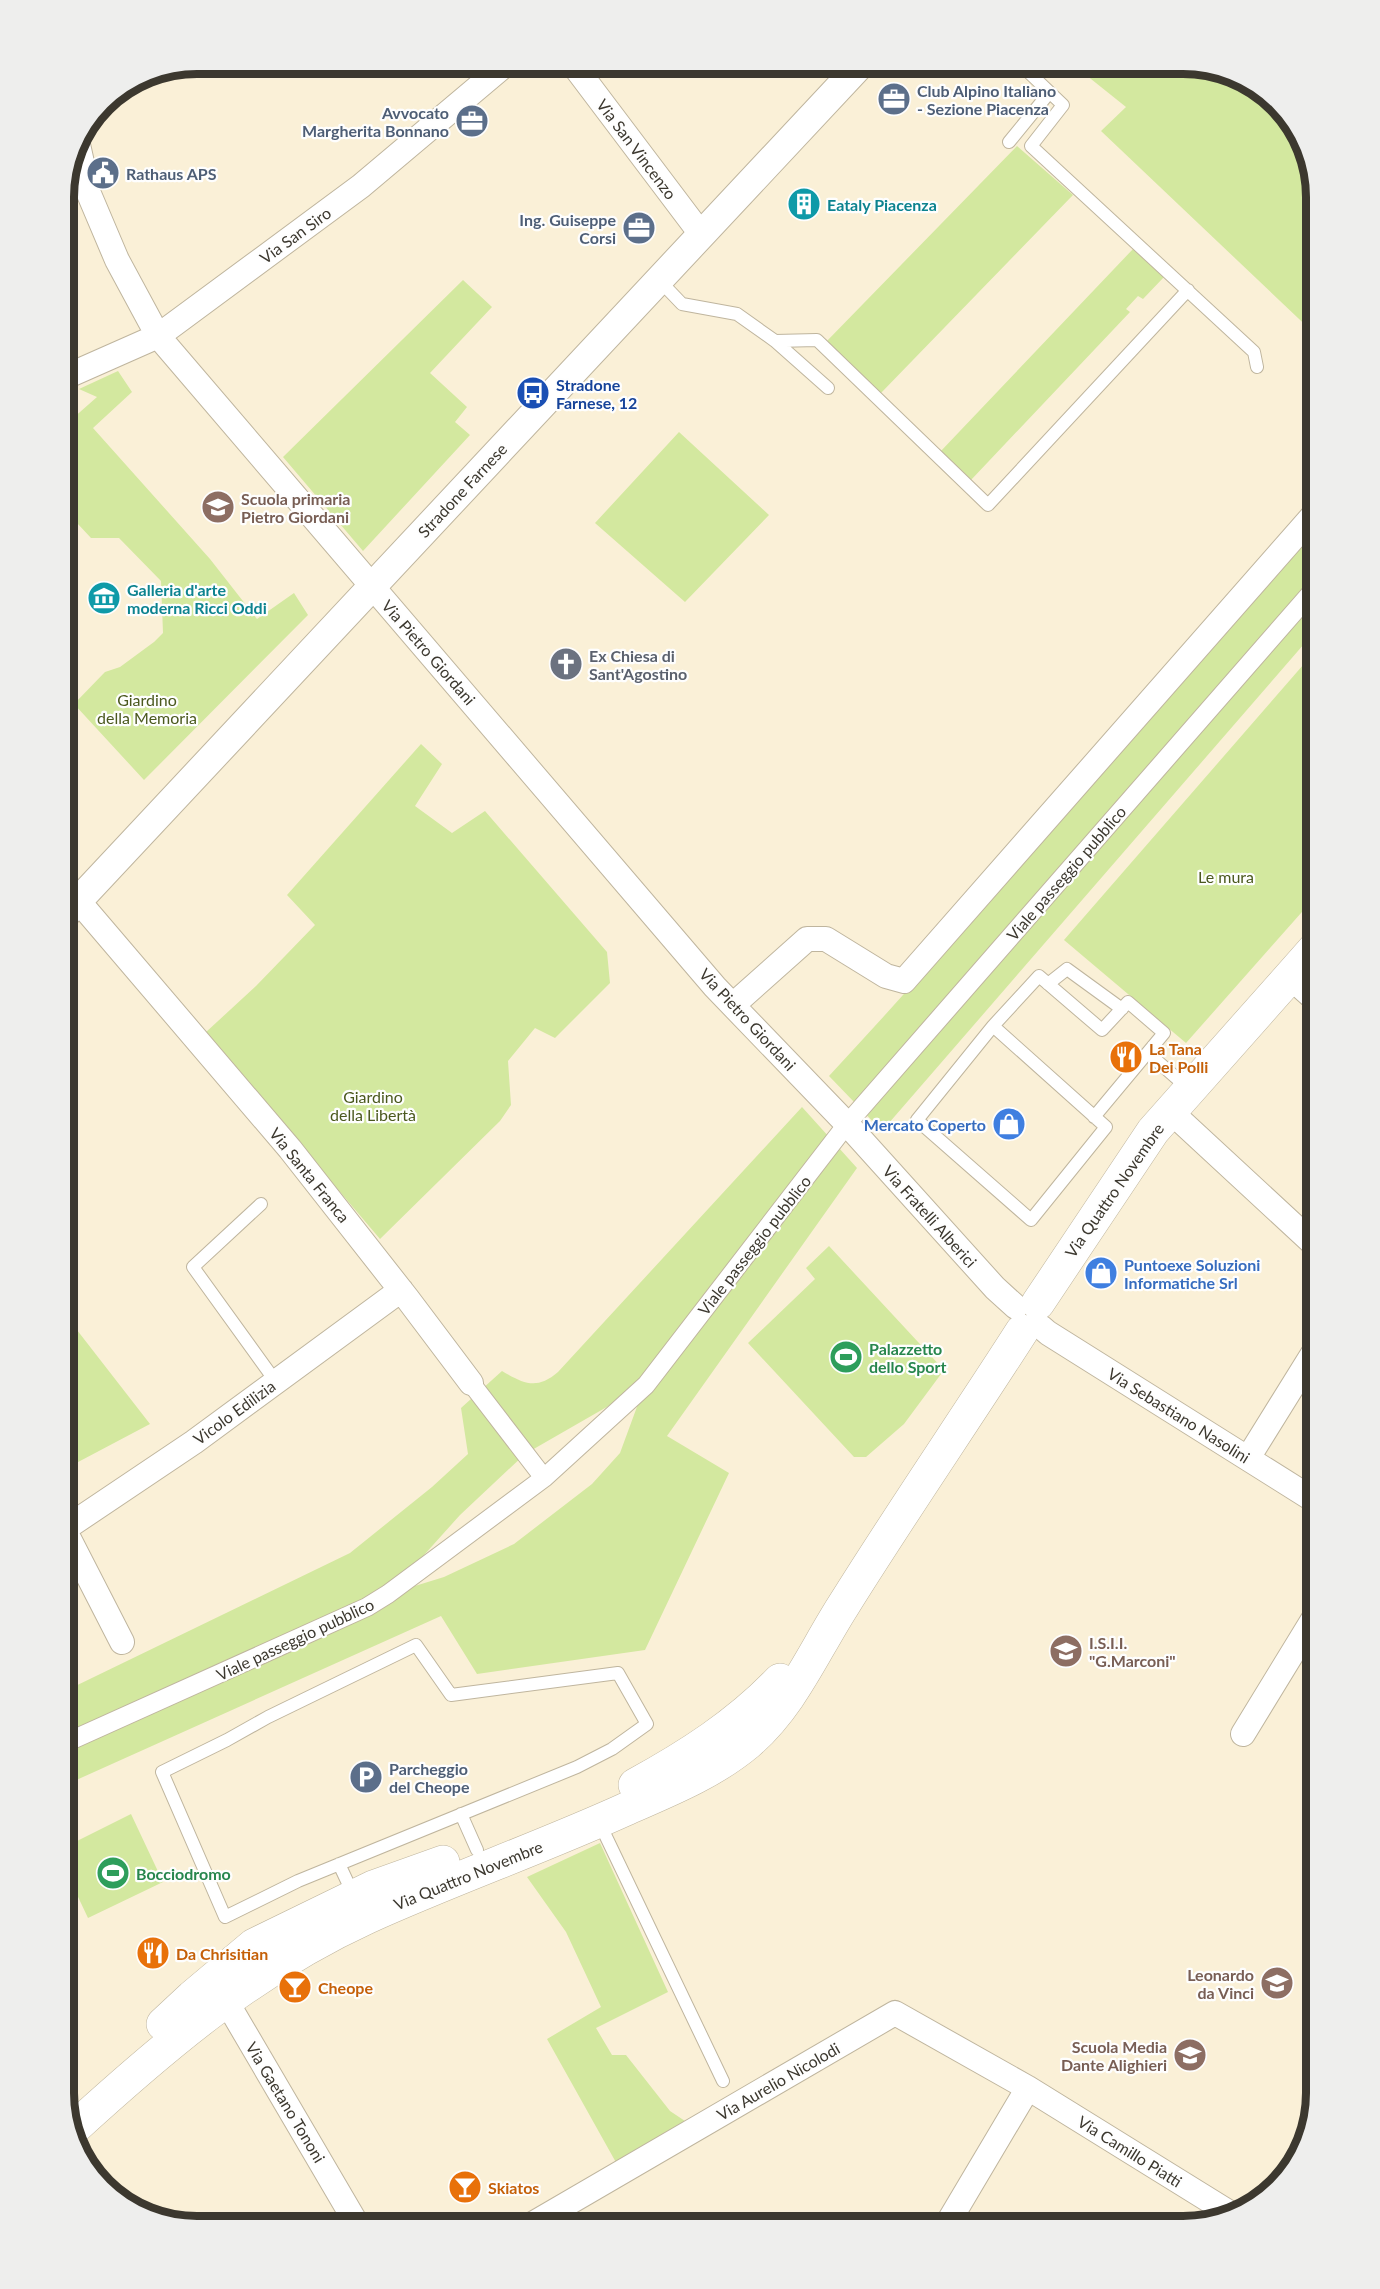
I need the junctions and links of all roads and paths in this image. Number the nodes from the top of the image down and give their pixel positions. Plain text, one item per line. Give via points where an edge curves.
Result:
1 (495, 73) edge
2 (580, 73) edge
3 (852, 74) edge
4 (1030, 74) edge
5 (1049, 93) junction
6 (1010, 142) dead end
7 (81, 157) edge
8 (701, 234) junction
9 (659, 280) junction
10 (1188, 290) junction
11 (158, 336) junction
12 (775, 340) junction
13 (1257, 368) dead end
14 (74, 373) edge
15 (828, 388) dead end
16 (1306, 524) edge
17 (372, 586) junction
18 (1306, 599) edge
19 (74, 894) edge
20 (74, 907) edge
21 (1306, 958) edge
22 (1289, 976) junction
23 (1048, 984) junction
24 (1306, 991) edge
25 (734, 1005) junction
26 (1122, 1009) junction
27 (993, 1026) junction
28 (1148, 1053) junction
29 (1180, 1100) junction
30 (1094, 1117) junction
31 (847, 1124) junction
32 (261, 1204) dead end
33 (1306, 1234) edge
34 (401, 1290) junction
35 (1029, 1317) junction
36 (1306, 1365) edge
37 (276, 1382) junction
38 (471, 1383) joint
39 (1248, 1458) junction
40 (544, 1478) junction
41 (1306, 1495) edge
42 (73, 1523) edge
43 (73, 1547) edge
44 (841, 1608) junction
45 (1306, 1631) edge
46 (122, 1642) dead end
47 (727, 1728) junction
48 (1243, 1734) dead end
49 (73, 1739) edge
50 (460, 1814) junction
51 (599, 1822) junction
52 (554, 1840) junction
53 (477, 1850) junction
54 (339, 1864) junction
55 (354, 1897) junction
56 (275, 1966) junction
57 (219, 1989) junction
58 (723, 2081) dead end
59 (1028, 2088) junction
60 (75, 2108) edge
61 (78, 2124) edge
62 (1224, 2209) edge
63 (352, 2215) edge
64 (548, 2215) edge
65 (952, 2216) edge

1 - 11 street, Via San Siro via 361,186
2 - 8 street, Via San Vincenzo
3 - 8 street, Stradone Farnese
4 - 5 lane
5 - 6 lane
5 - 10 lane via 1063,105 1030,146
7 - 11 street, Via Pietro Giordani via 89,194 117,260
8 - 9 street, Stradone Farnese
9 - 12 lane via 682,304 737,314
9 - 17 street, Stradone Farnese
10 - 12 lane via 988,505 817,340
10 - 13 lane via 1254,352
11 - 14 street, Via San Siro
11 - 17 street, Via Pietro Giordani
12 - 15 lane
16 - 25 street via 904,981 886,976 826,939 807,939
17 - 19 street, Stradone Farnese
17 - 25 street, Via Pietro Giordani
18 - 31 street, Viale passeggio pubblico
20 - 34 street, Via Santa Franca
21 - 22 main road, Via Quattro Novembre
22 - 24 street
22 - 29 main road, Via Quattro Novembre
23 - 26 lane via 1067,969
23 - 26 lane via 1102,1030
23 - 27 lane via 1039,976
25 - 31 street, Via Pietro Giordani
26 - 28 lane via 1128,1002 1164,1033
27 - 30 lane
27 - 30 lane via 917,1120 1031,1220 1106,1127
28 - 29 lane
28 - 30 lane
29 - 33 street
29 - 35 main road, Via Quattro Novembre via 1153,1131
31 - 35 street, Via Fratelli Alberici via 995,1288
31 - 40 street, Viale passeggio pubblico via 646,1385
32 - 37 lane via 193,1267
34 - 37 street, Vicolo Edilizia
34 - 38 street, Via Santa Franca
35 - 39 street, Via Sebastiano Nasolini via 1048,1333
35 - 44 main road, Via Quattro Novembre
36 - 39 street
37 - 42 street, Vicolo Edilizia
38 - 40 street, Via Santa Franca
39 - 41 street, Via Sebastiano Nasolini
40 - 49 street, Viale passeggio pubblico via 367,1607
43 - 46 street, Vicolo Edilizia
44 - 47 main road, Via Quattro Novembre via 784,1676
44 - 51 main road, Via Quattro Novembre via 792,1692 748,1742 702,1775
45 - 48 street
47 - 51 main road via 710,1750 694,1762 609,1807
47 - 53 main road, Via Quattro Novembre via 630,1787
50 - 53 lane
50 - 54 lane
50 - 54 lane via 577,1767 647,1724 618,1673 451,1695 416,1645 162,1772 225,1917
51 - 52 main road, Via Quattro Novembre
51 - 58 lane
52 - 53 main road via 535,1839 494,1854
52 - 56 main road, Via Quattro Novembre via 365,1918
53 - 55 main road, Via Quattro Novembre
54 - 55 lane
55 - 56 main road via 346,1911 292,1940
55 - 57 main road, Via Quattro Novembre via 254,1946
56 - 57 main road, Via Quattro Novembre
57 - 60 main road, Via Quattro Novembre via 192,1996
57 - 61 main road, Via Quattro Novembre via 159,2052
57 - 63 street, Via Gaetano Tononi
59 - 62 street, Via Camillo Piatti
59 - 64 street, Via Aurelio Nicolodi via 895,2013
59 - 65 street

